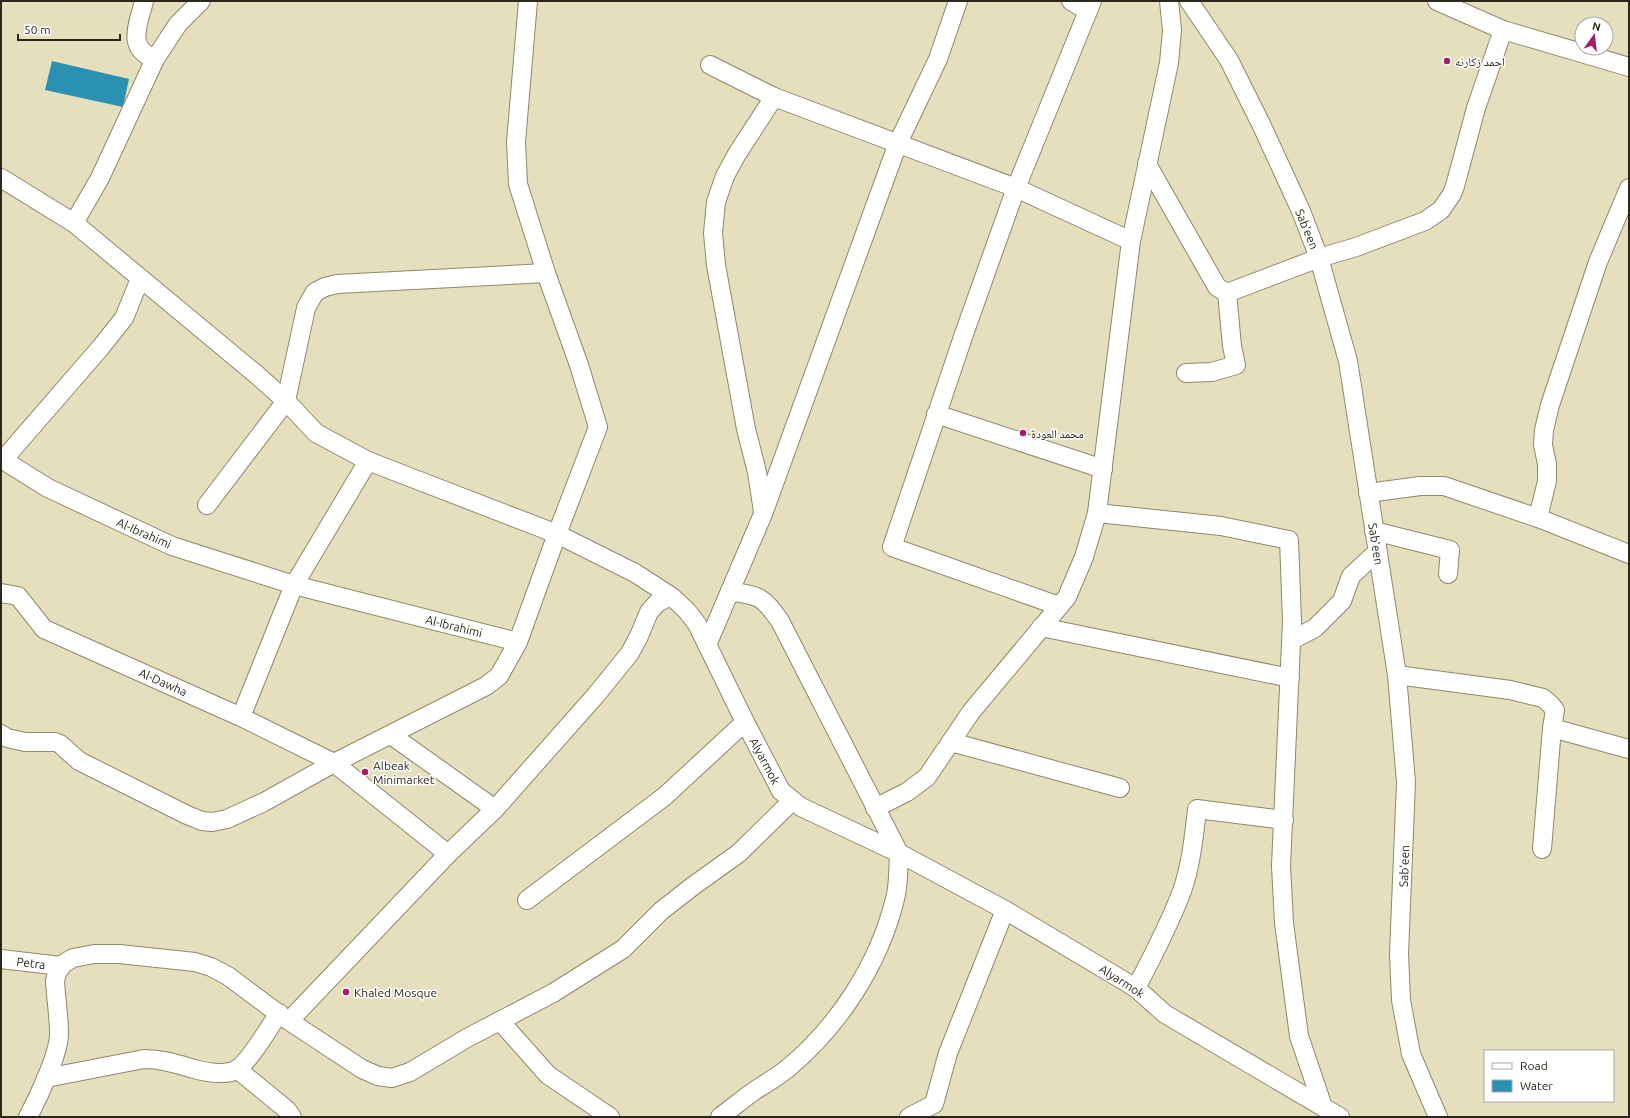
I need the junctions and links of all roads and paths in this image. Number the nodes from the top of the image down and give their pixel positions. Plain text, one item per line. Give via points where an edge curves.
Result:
1 (144, 1) edge
2 (201, 1) edge
3 (528, 1) edge
4 (958, 1) edge
5 (1071, 1) edge
6 (1169, 1) edge
7 (1189, 1) edge
8 (1437, 1) edge
9 (1090, 6) edge
10 (1503, 30) junction
11 (155, 59) junction
12 (710, 65) dead end
13 (1629, 67) edge
14 (774, 97) junction
15 (898, 143) junction
16 (1147, 164) junction
17 (1, 178) edge
18 (1016, 188) junction
19 (1629, 188) edge
20 (74, 223) junction
21 (1131, 241) junction
22 (1319, 258) junction
23 (546, 273) junction
24 (140, 279) junction
25 (1227, 294) junction
26 (1186, 374) dead end
27 (286, 401) junction
28 (936, 414) junction
29 (368, 461) junction
30 (1103, 469) junction
31 (1368, 493) junction
32 (207, 505) dead end
33 (1097, 513) junction
34 (763, 514) junction
35 (1538, 518) junction
36 (1374, 531) junction
37 (556, 534) junction
38 (1377, 552) junction
39 (1629, 554) edge
40 (1448, 574) dead end
41 (294, 585) junction
42 (730, 592) junction
43 (1, 593) edge
44 (670, 596) junction
45 (1059, 606) junction
46 (1041, 627) junction
47 (1292, 640) junction
48 (518, 642) junction
49 (707, 645) junction
50 (1396, 675) junction
51 (1290, 678) junction
52 (241, 717) junction
53 (745, 722) junction
54 (1552, 728) junction
55 (1, 734) edge
56 (391, 735) junction
57 (951, 742) junction
58 (1629, 749) edge
59 (334, 763) junction
60 (1120, 788) dead end
61 (792, 801) junction
62 (875, 808) junction
63 (495, 809) junction
64 (1284, 820) junction
65 (1542, 849) dead end
66 (899, 853) junction
67 (448, 854) junction
68 (527, 900) dead end
69 (1005, 910) junction
70 (1, 959) edge
71 (61, 966) junction
72 (1136, 988) junction
73 (284, 1017) junction
74 (500, 1021) junction
75 (237, 1069) junction
76 (46, 1078) junction
77 (1323, 1107) junction
78 (28, 1117) edge
79 (292, 1117) edge
80 (610, 1117) edge
81 (720, 1117) edge
82 (909, 1117) edge
83 (1340, 1117) edge
84 (1438, 1117) edge

1 - 11 street via 137,27 137,42 145,55
2 - 11 street via 178,24
3 - 23 street via 516,142 518,184
4 - 15 street via 938,59
5 - 9 street
6 - 16 street via 1172,30 1169,63
7 - 22 street, Sab'een via 1229,60 1301,211
8 - 10 street
9 - 18 street
10 - 13 street
10 - 22 street via 1484,81 1455,186 1447,203 1425,221
11 - 20 street via 100,178
12 - 14 street
14 - 15 street
14 - 34 street via 725,176 716,202 713,233 716,266
15 - 18 street
15 - 34 street
16 - 21 street
16 - 25 street via 1217,287
17 - 20 street, Alyarmok
18 - 21 street
18 - 28 street
19 - 35 street via 1598,262 1550,405 1543,444 1547,464 1546,481
20 - 24 street, Alyarmok
21 - 30 street
22 - 25 street
22 - 31 street, Sab'een via 1348,361
23 - 27 street via 337,284 325,287 315,292 306,308
23 - 37 street via 598,427
24 - 27 street, Alyarmok
24 - 41 street, Al-Ibrahimi via 124,318 3,460 48,488 172,546
25 - 26 street via 1236,365 1212,372
27 - 29 street, Alyarmok via 316,433
27 - 32 street
28 - 30 street
28 - 45 street via 892,547
29 - 37 street, Alyarmok
29 - 41 street
30 - 33 street
31 - 35 street via 1420,486 1444,486
31 - 36 street, Sab'een
33 - 45 street via 1084,557 1067,596
33 - 47 street via 1221,526 1289,540
34 - 42 street
35 - 39 street
36 - 38 street, Sab'een
36 - 40 street via 1450,550
37 - 44 street, Alyarmok via 635,573
37 - 48 street
38 - 47 street via 1351,576 1342,601 1315,628
38 - 50 street, Sab'een
41 - 48 street, Al-Ibrahimi
41 - 52 street
42 - 49 street
42 - 62 street via 748,593 769,605
43 - 52 street, Al-Dawha via 18,596 44,628
44 - 49 street, Alyarmok via 697,624
44 - 63 street via 657,603 649,612 630,653
45 - 46 street
46 - 51 street
46 - 57 street via 971,712
47 - 51 street
48 - 56 street via 499,676 486,686
49 - 53 street, Alyarmok
50 - 54 street via 1510,690 1542,698 1555,710
50 - 84 street, Sab'een via 1406,782 1399,954 1401,1000 1411,1054
51 - 64 street
52 - 59 street, Al-Dawha
53 - 61 street, Alyarmok via 781,791
53 - 68 street via 665,796
54 - 58 street
54 - 65 street
55 - 59 street via 25,742 60,744 79,761 187,815 212,822 227,819 264,802
56 - 59 street
56 - 63 street
57 - 60 street
57 - 62 street via 917,786
59 - 67 street, Al-Dawha
61 - 66 street, Alyarmok
61 - 74 street via 739,853 661,911 623,949 553,993
62 - 66 street
63 - 67 street
64 - 72 street via 1197,809 1191,856 1182,890 1165,932
64 - 77 street via 1281,866 1284,923 1299,1036
66 - 69 street, Alyarmok
66 - 81 street via 896,897 886,927 872,961 843,1010 818,1040 787,1069
67 - 73 street
69 - 72 street, Alyarmok
69 - 82 street via 948,1053 934,1104
70 - 71 street, Petra
71 - 73 street via 73,958 94,954 195,962 228,976
71 - 76 street via 54,981 58,1045
72 - 77 street, Alyarmok via 1165,1014
73 - 74 street via 362,1068 378,1076 392,1078 410,1072
73 - 75 street
74 - 80 street via 548,1075
75 - 76 street via 223,1073 197,1070 157,1059 144,1059
75 - 79 street
76 - 78 street
77 - 83 street, Alyarmok

